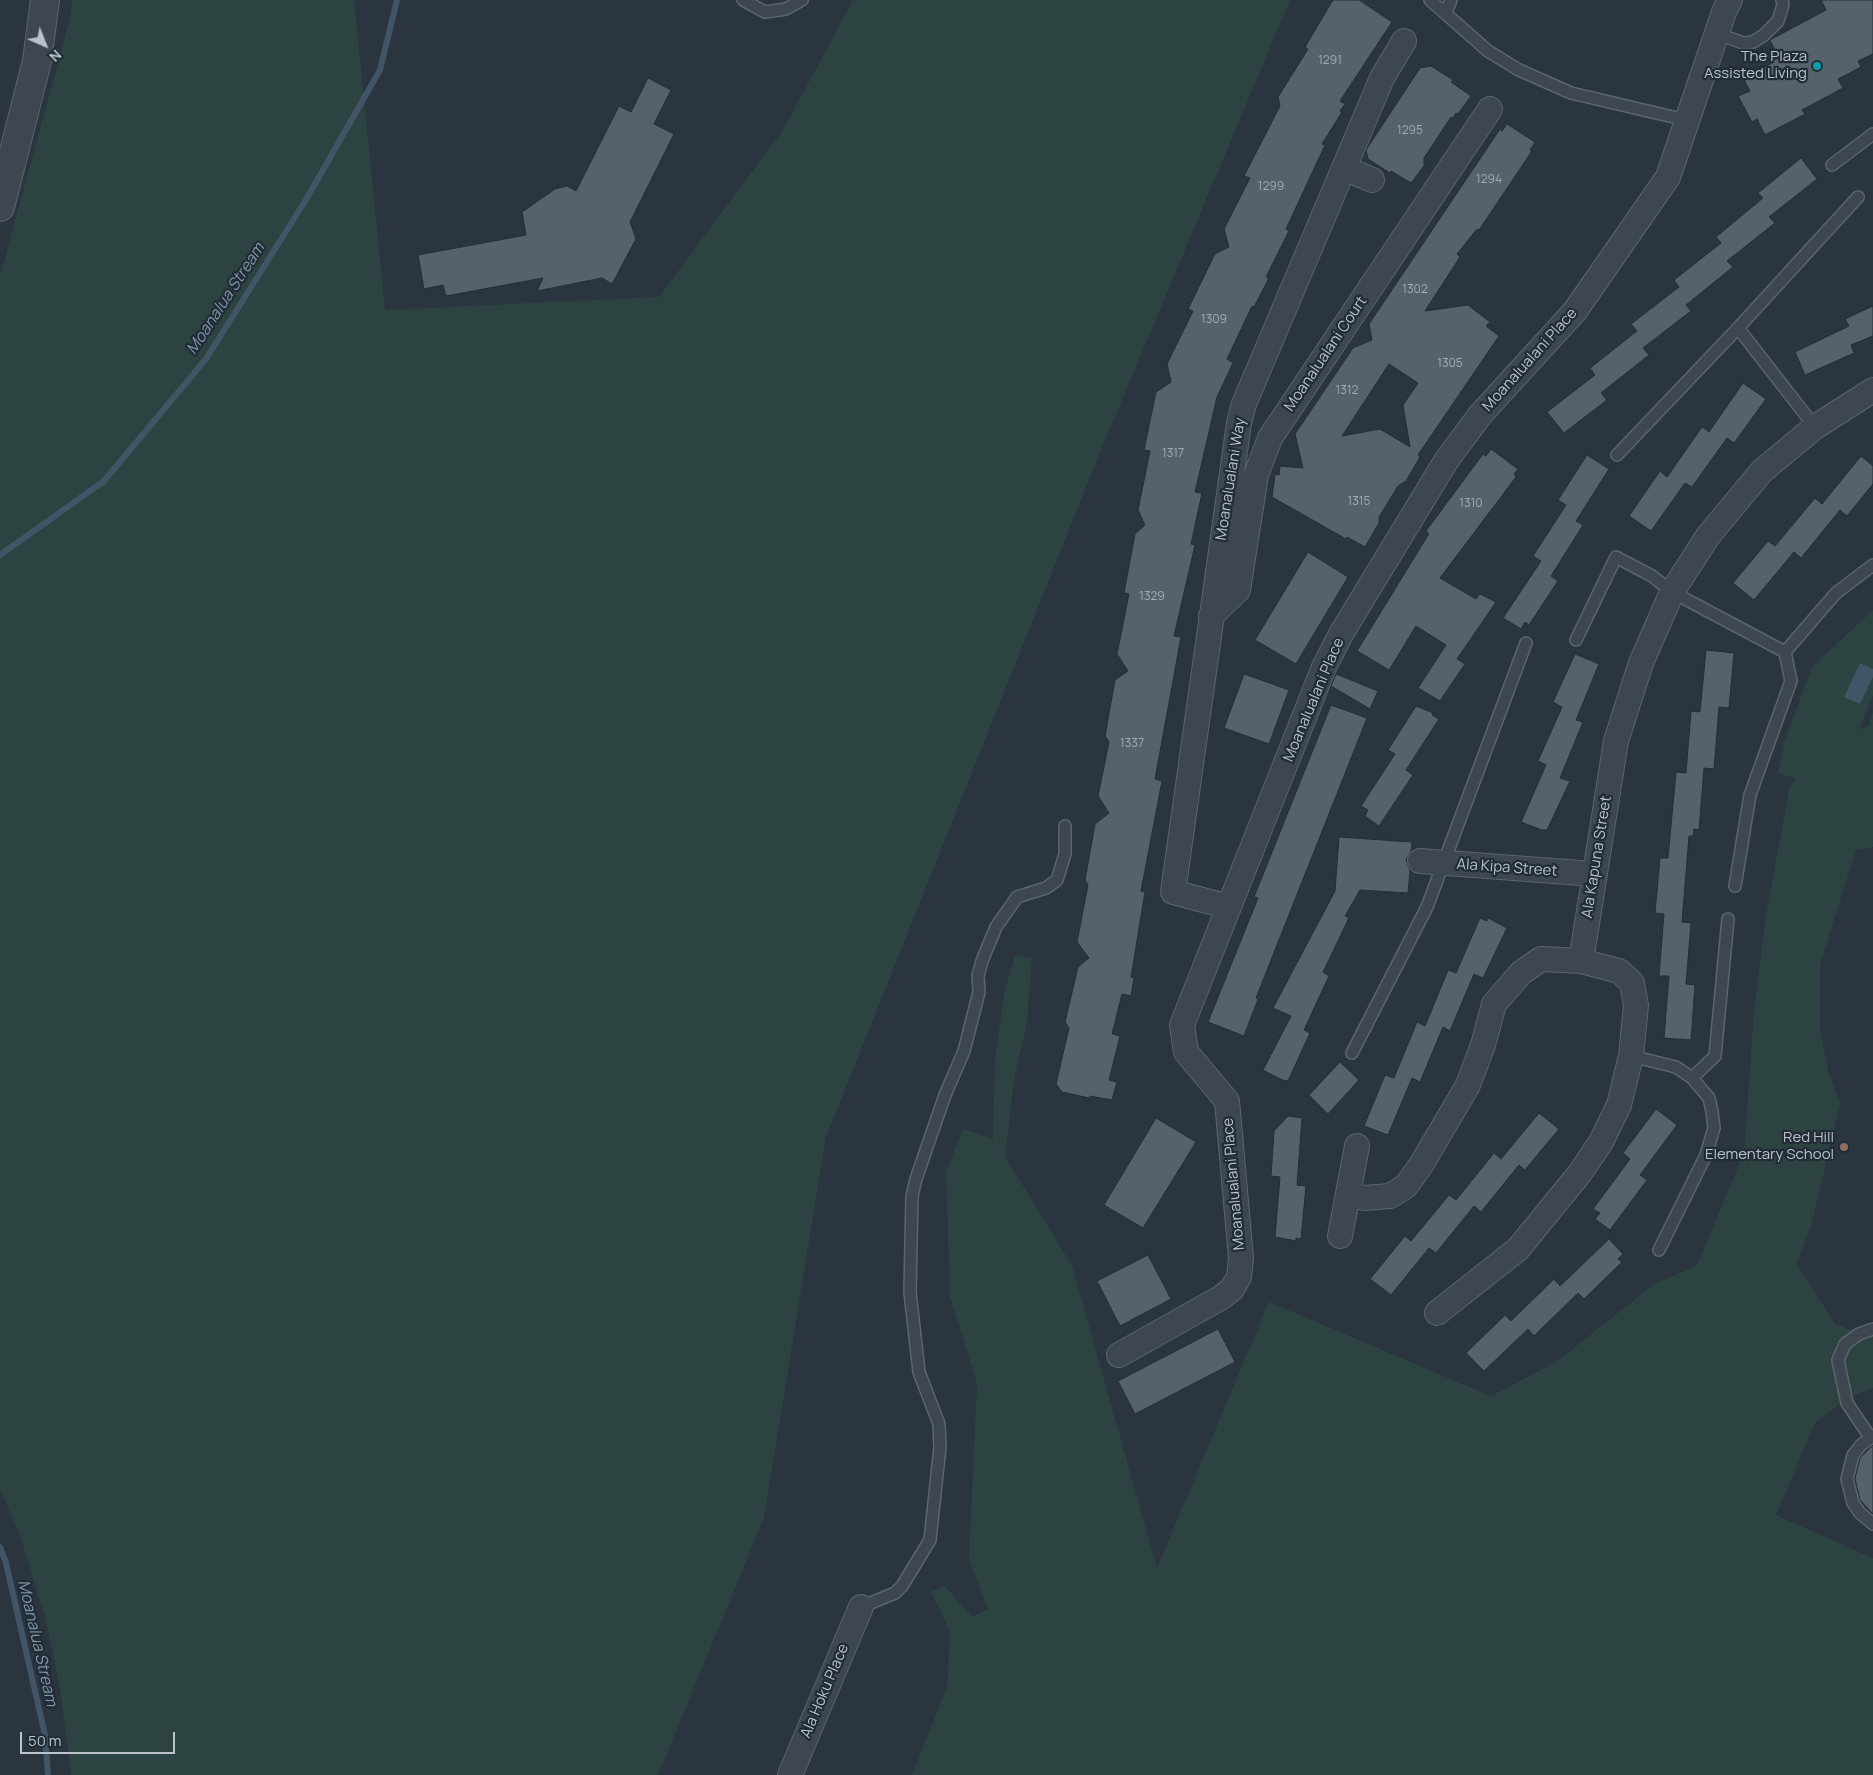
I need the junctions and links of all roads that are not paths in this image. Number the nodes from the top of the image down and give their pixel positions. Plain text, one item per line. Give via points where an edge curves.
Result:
1 (45, 0) edge
2 (744, 0) edge
3 (802, 0) edge
4 (1430, 0) edge
5 (1451, 0) edge
6 (1730, 0) edge
7 (1782, 0) edge
8 (1446, 12) junction
9 (1716, 33) junction
10 (1404, 41) dead end
11 (1490, 109) dead end
12 (1686, 120) junction
13 (1873, 134) edge
14 (1832, 165) dead end
15 (1344, 168) junction
16 (1372, 180) dead end
17 (1858, 197) dead end
18 (0, 207) edge
19 (1738, 328) junction
20 (1873, 390) edge
21 (1815, 427) junction
22 (1617, 455) dead end
23 (1873, 564) edge
24 (1672, 592) junction
25 (1211, 616) junction
26 (1576, 640) dead end
27 (1526, 643) dead end
28 (1785, 652) junction
29 (1066, 826) dead end
30 (1431, 862) junction
31 (1594, 874) junction
32 (1735, 886) dead end
33 (1229, 907) junction
34 (1728, 919) dead end
35 (1581, 961) junction
36 (1352, 1053) dead end
37 (1631, 1056) junction
38 (1692, 1078) junction
39 (1357, 1146) dead end
40 (1348, 1194) junction
41 (1340, 1236) dead end
42 (1659, 1250) dead end
43 (1437, 1313) dead end
44 (1873, 1329) edge
45 (1119, 1355) dead end
46 (1872, 1436) edge
47 (1873, 1524) edge
48 (861, 1607) joint
49 (790, 1775) edge

1 - 18 street via 37,61
2 - 3 lane via 765,12 786,9
4 - 8 lane
5 - 8 lane
6 - 9 street, Moanalualani Place
7 - 9 lane via 1778,21 1753,42 1742,43
8 - 12 lane via 1488,51 1519,70 1570,93
9 - 12 street, Moanalualani Place
10 - 15 street, Moanalualani Way via 1382,78
11 - 25 street, Moanalualani Court via 1270,438 1256,475 1238,590
12 - 33 street, Moanalualani Place via 1668,177 1574,311 1463,437 1341,634 1324,667
13 - 14 lane
15 - 16 street
15 - 25 street, Moanalualani Way via 1244,404
17 - 19 lane
19 - 21 lane
19 - 22 lane
20 - 21 street, Ala Kapuna Street
21 - 24 street, Ala Kapuna Street via 1762,471 1708,536
23 - 28 lane via 1836,593
24 - 26 lane via 1652,576 1616,558
24 - 28 lane
24 - 31 street, Ala Kapuna Street via 1641,663 1616,742
25 - 33 street, Moanalualani Way via 1173,892
27 - 30 lane
28 - 32 lane via 1791,681 1750,795
29 - 48 lane via 1065,854 1057,880 1046,888 1017,897 996,927 978,976 979,992 964,1051 916,1179 912,1196 910,1292 919,1372 939,1424 940,1447 930,1540 895,1593
30 - 31 street, Ala Kipa Street
30 - 36 lane via 1427,907
31 - 35 street, Ala Kapuna Street
33 - 45 street, Moanalualani Place via 1182,1025 1186,1052 1226,1101 1241,1258 1238,1277 1232,1289 1222,1297
34 - 38 lane via 1715,1056
35 - 37 street via 1619,971 1632,983 1636,1005
35 - 40 street via 1541,959 1521,973 1494,1004 1468,1085 1406,1186 1390,1196 1364,1198
37 - 38 lane via 1676,1068
37 - 43 street via 1619,1105 1601,1142 1580,1173 1518,1249
38 - 42 lane via 1709,1098 1714,1128 1706,1155
39 - 40 street
40 - 41 street
44 - 46 lane via 1844,1344 1838,1360 1847,1403
46 - 47 lane via 1854,1455 1847,1479 1853,1503
48 - 49 street, Ala Hoku Place

